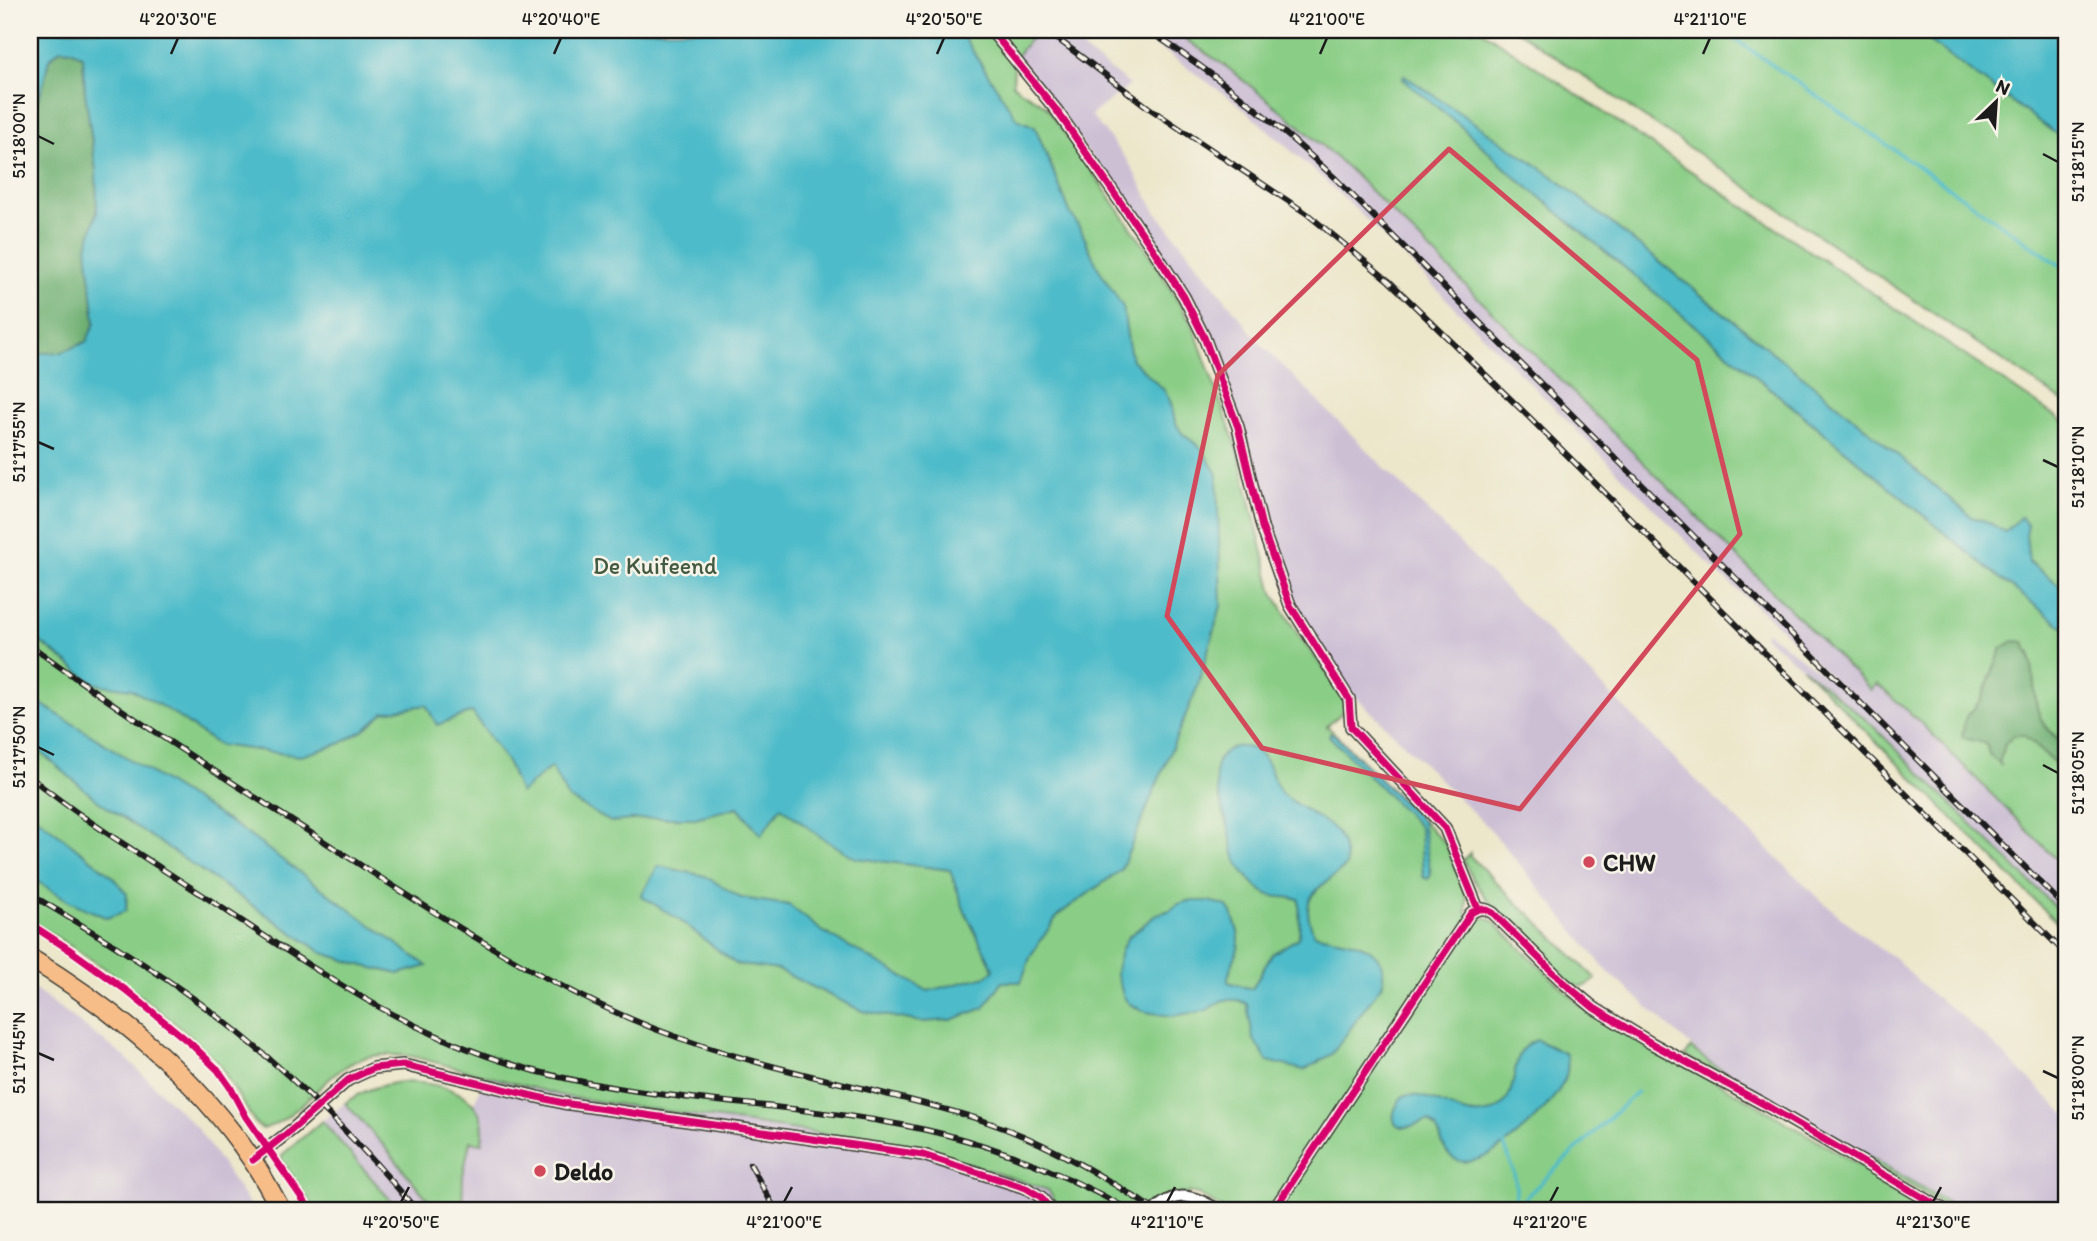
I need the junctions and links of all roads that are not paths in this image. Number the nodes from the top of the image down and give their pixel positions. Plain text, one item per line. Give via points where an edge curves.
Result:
1 (991, 30) edge
2 (1478, 909) junction
3 (30, 958) edge
4 (253, 1160) junction
5 (282, 1211) edge
6 (1051, 1211) edge
7 (1154, 1211) edge
8 (1220, 1211) edge
9 (1273, 1211) edge
10 (1946, 1211) edge

1 - 2 street via 1057,111 1184,297 1238,428 1262,527 1290,605 1349,699 1351,727 1445,828
2 - 9 street via 1471,913
2 - 10 street via 1493,913 1594,1008
3 - 4 main road via 93,999 165,1060
4 - 5 main road
4 - 6 street via 348,1080 373,1068 403,1065 563,1103 923,1155 1034,1192
7 - 8 street via 1168,1199 1191,1196

